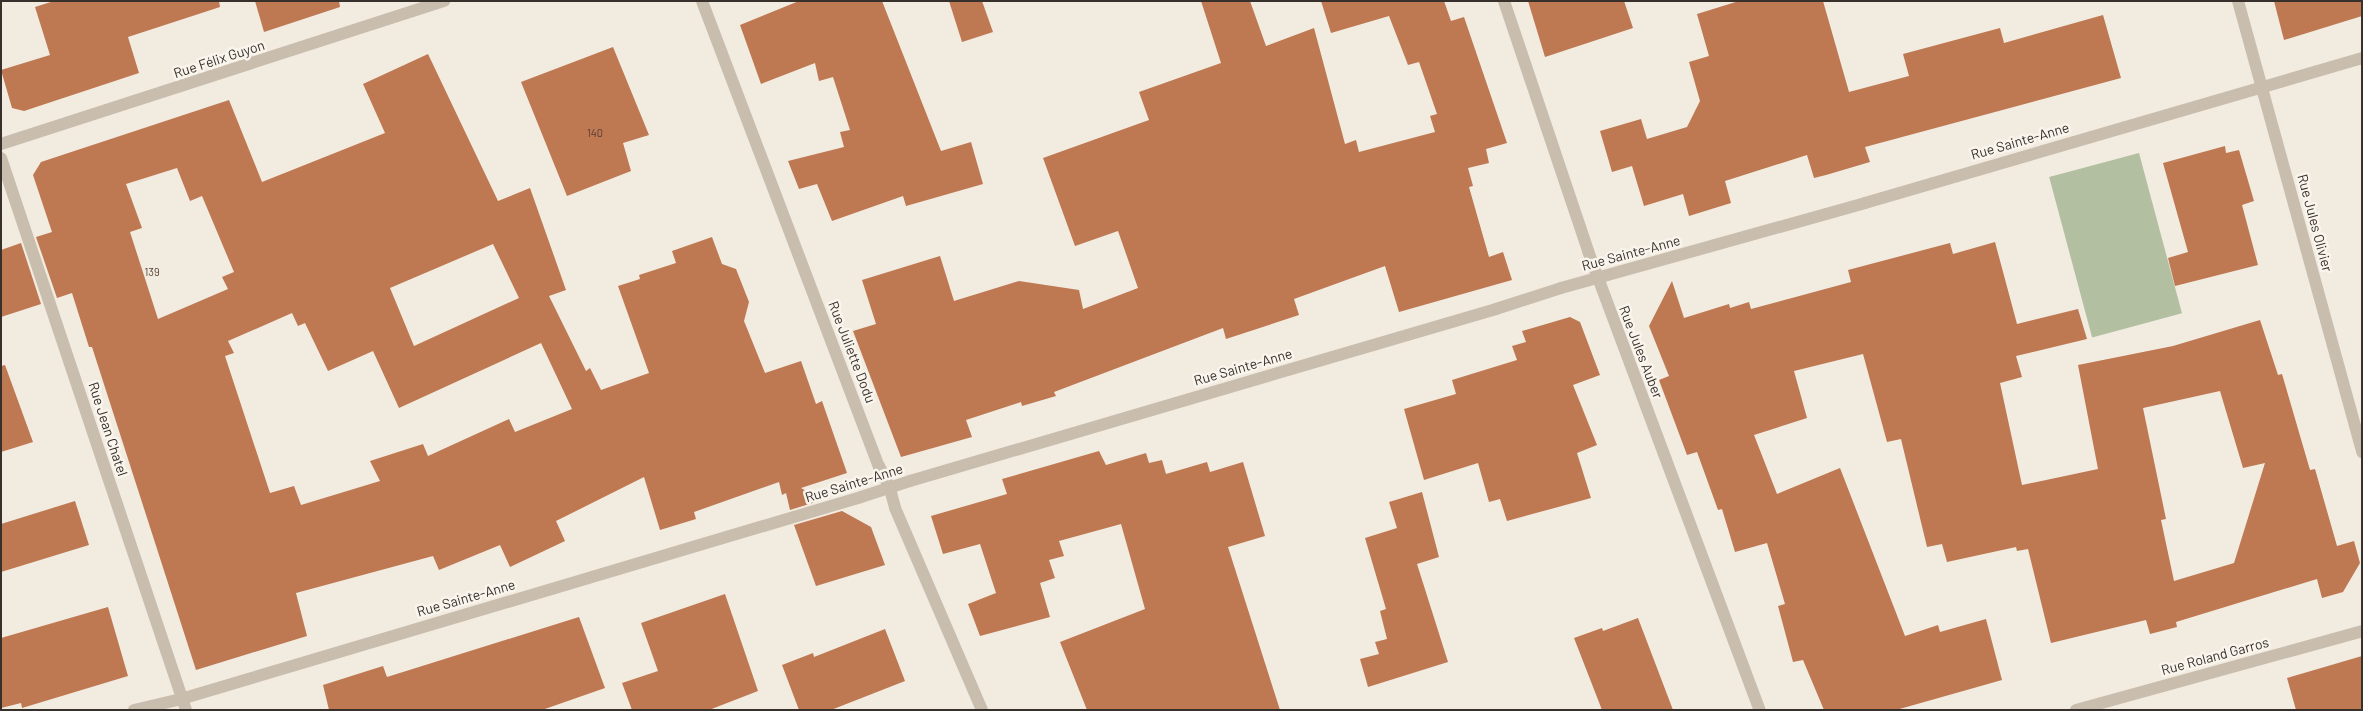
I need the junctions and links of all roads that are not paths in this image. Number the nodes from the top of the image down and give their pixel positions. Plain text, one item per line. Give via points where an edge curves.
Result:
1 (445, 1) edge
2 (702, 1) edge
3 (1504, 1) edge
4 (2238, 1) edge
5 (2362, 58) edge
6 (2263, 87) junction
7 (1, 144) edge
8 (1, 158) edge
9 (1598, 278) junction
10 (2362, 452) edge
11 (890, 489) junction
12 (2362, 631) edge
13 (184, 704) edge
14 (134, 710) edge
15 (982, 710) edge
16 (1760, 710) edge
17 (2076, 710) edge

1 - 7 street, Rue Félix Guyon
2 - 11 street, Rue Juliette Dodu
3 - 9 street, Rue Jules Auber
4 - 6 street, Rue Jules Olivier
5 - 6 street, Rue Sainte-Anne
6 - 9 street, Rue Sainte-Anne
6 - 10 street, Rue Jules Olivier
8 - 13 street, Rue Jean Chatel
9 - 11 street, Rue Sainte-Anne
9 - 16 street, Rue Jules Auber
11 - 13 street, Rue Sainte-Anne
11 - 15 street, Rue Juliette Dodu via 895,508
12 - 17 street, Rue Roland Garros
13 - 14 street, Rue Sainte-Anne

